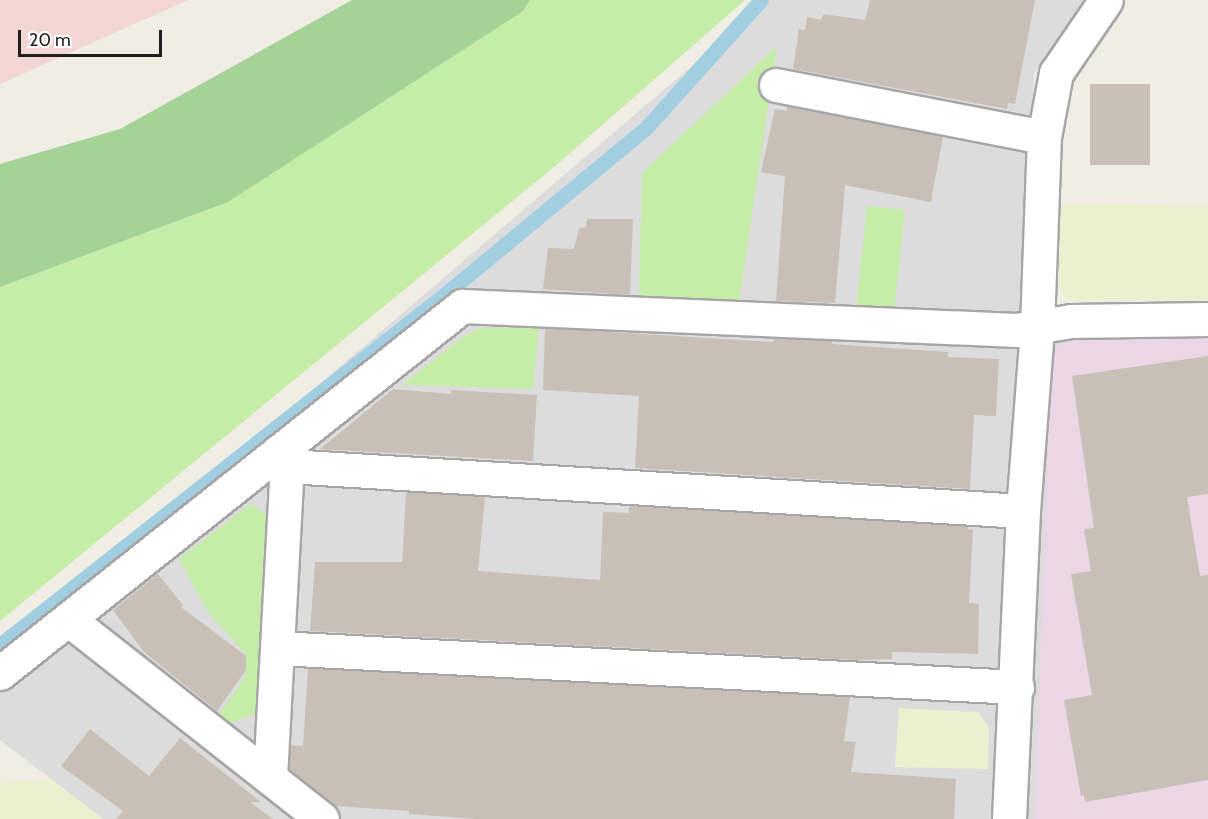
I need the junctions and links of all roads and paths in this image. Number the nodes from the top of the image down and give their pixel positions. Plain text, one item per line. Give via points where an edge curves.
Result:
1 (1106, 0) edge
2 (776, 85) dead end
3 (1044, 137) junction
4 (1208, 319) edge
5 (1037, 327) junction
6 (283, 459) junction
7 (1023, 511) junction
8 (68, 619) junction
9 (277, 648) junction
10 (0, 673) edge
11 (1017, 687) junction
12 (270, 777) junction
13 (322, 819) edge
14 (1009, 819) edge

1 - 3 street via 1056,73
2 - 3 street
3 - 5 street
4 - 5 street via 1071,321
5 - 6 street via 1004,330 462,306
5 - 7 street
6 - 7 street
6 - 8 street
6 - 9 street
7 - 11 street
8 - 10 street
8 - 12 street
9 - 11 street
9 - 12 street
11 - 14 street
12 - 13 street

